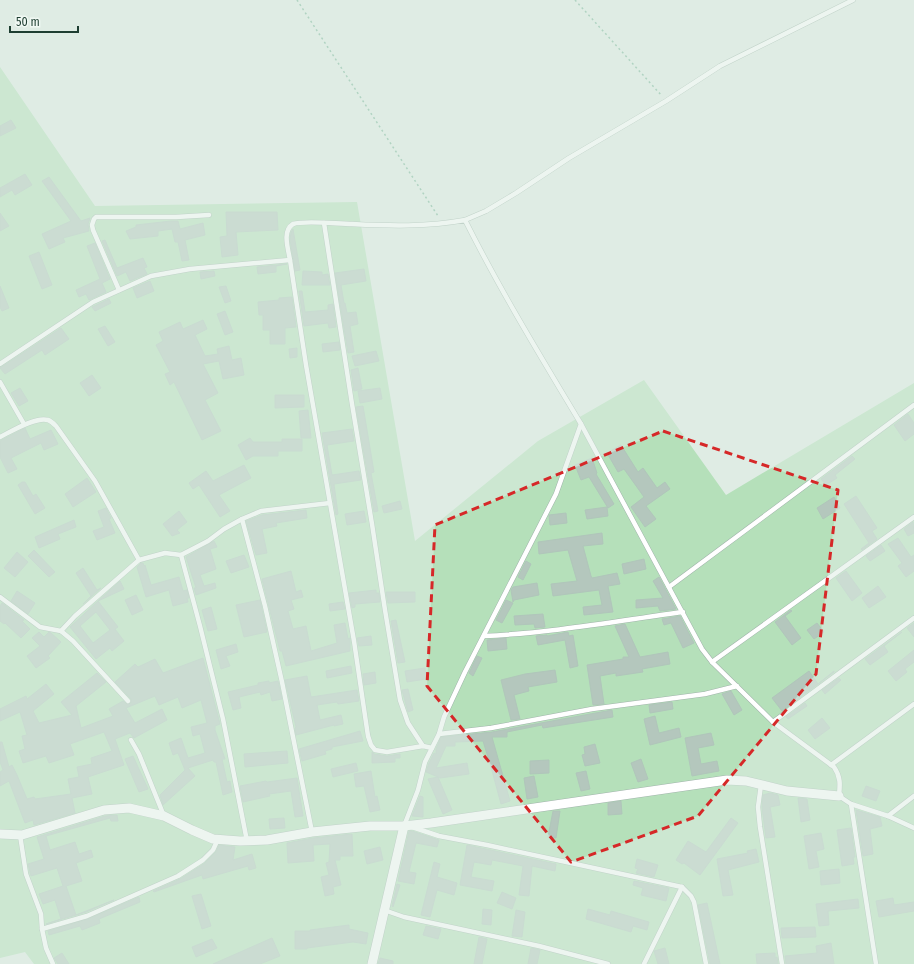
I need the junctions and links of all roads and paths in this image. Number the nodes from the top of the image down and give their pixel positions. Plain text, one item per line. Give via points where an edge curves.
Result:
1 (297, 0) edge
2 (575, 0) edge
3 (854, 0) edge
4 (666, 101) junction
5 (209, 215) dead end
6 (465, 220) junction
7 (324, 223) junction
8 (443, 224) junction
9 (290, 260) junction
10 (119, 290) junction
11 (0, 364) edge
12 (0, 382) edge
13 (914, 405) edge
14 (24, 424) junction
15 (581, 424) junction
16 (0, 437) edge
17 (330, 503) junction
18 (914, 517) edge
19 (242, 519) junction
20 (181, 556) junction
21 (139, 560) junction
22 (669, 587) junction
23 (0, 597) edge
24 (683, 612) junction
25 (914, 618) edge
26 (61, 631) junction
27 (484, 636) junction
28 (712, 662) junction
29 (737, 686) junction
30 (128, 702) dead end
31 (914, 704) edge
32 (773, 722) junction
33 (438, 734) junction
34 (131, 740) dead end
35 (423, 746) junction
36 (432, 748) junction
37 (831, 765) junction
38 (761, 784) junction
39 (839, 796) junction
40 (914, 796) edge
41 (851, 804) junction
42 (164, 816) junction
43 (888, 816) junction
44 (407, 826) junction
45 (914, 828) edge
46 (312, 832) junction
47 (0, 834) edge
48 (20, 834) junction
49 (218, 839) junction
50 (247, 841) junction
51 (682, 887) junction
52 (384, 910) junction
53 (42, 929) junction
54 (53, 964) edge
55 (372, 964) edge
56 (608, 964) edge
57 (644, 964) edge
58 (706, 964) edge
59 (782, 964) edge
60 (876, 964) edge

1 - 8 path
2 - 4 path
3 - 4 lane via 720,66
4 - 6 lane via 516,193
5 - 10 lane via 96,217 93,230
6 - 8 lane
6 - 15 lane
7 - 8 lane via 403,227
7 - 9 lane via 296,222 289,226 286,232
7 - 35 lane via 400,700 408,723
9 - 10 lane via 190,269 151,276
9 - 17 lane
10 - 11 lane via 93,302
12 - 14 lane
13 - 22 lane
14 - 16 lane
14 - 21 lane via 48,420 56,426 96,481
15 - 22 lane
15 - 27 lane via 556,494
17 - 19 lane via 261,511
17 - 35 lane via 368,736 375,750 387,752
18 - 28 lane
19 - 20 lane
19 - 46 lane via 282,682
20 - 21 lane via 165,554
20 - 50 lane via 223,719
21 - 26 lane
22 - 24 lane
23 - 26 lane via 40,627
24 - 27 lane via 527,634
24 - 28 lane via 698,642
25 - 32 lane
26 - 30 lane
27 - 33 lane via 456,690
28 - 29 lane
29 - 32 lane
29 - 33 lane via 705,694
31 - 37 lane
32 - 37 lane
33 - 36 lane
34 - 42 lane
35 - 36 lane
36 - 44 lane via 425,762
37 - 39 lane via 840,778
38 - 39 street via 787,791
38 - 44 street via 727,780
38 - 59 lane via 758,807 760,827
39 - 41 lane
40 - 43 lane
41 - 43 lane
41 - 60 lane
42 - 48 street via 129,808 104,810
42 - 49 street
43 - 45 lane
44 - 46 street via 370,826
44 - 51 lane via 439,836
44 - 52 street
46 - 50 street
47 - 48 street
48 - 53 lane via 26,874 41,914
49 - 50 street
49 - 53 lane via 213,850 203,860 178,876 87,916
51 - 57 lane
51 - 58 lane via 694,902
52 - 55 street
52 - 56 lane via 404,917 539,946
53 - 54 lane

